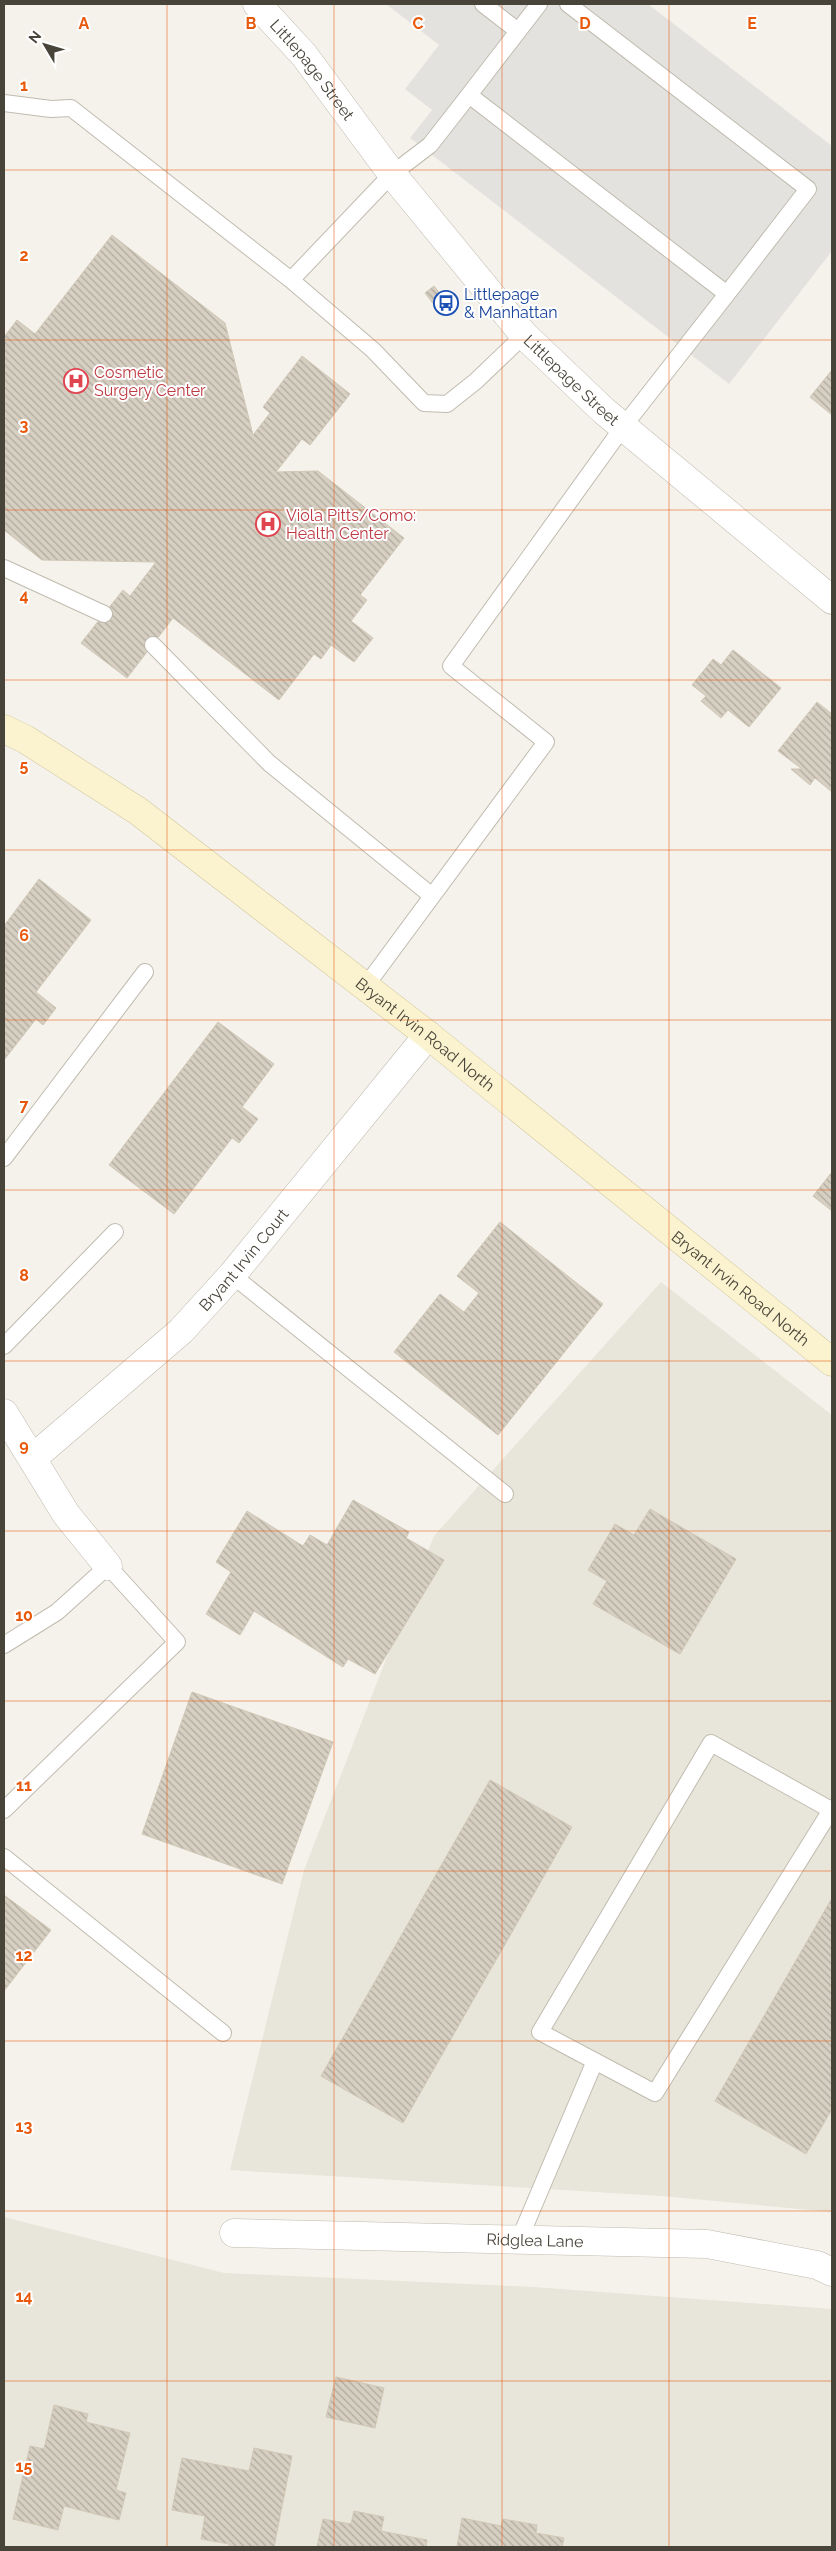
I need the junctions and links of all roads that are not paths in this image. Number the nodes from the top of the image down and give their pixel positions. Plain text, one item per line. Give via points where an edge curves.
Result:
1 (257, 4) edge
2 (483, 4) edge
3 (539, 4) edge
4 (568, 4) edge
5 (518, 31) junction
6 (469, 94) junction
7 (4, 104) edge
8 (392, 174) junction
9 (291, 280) junction
10 (727, 294) junction
11 (524, 334) junction
12 (624, 427) junction
13 (4, 568) edge
14 (832, 600) edge
15 (104, 614) dead end
16 (153, 645) dead end
17 (4, 729) edge
18 (432, 896) junction
19 (145, 972) dead end
20 (365, 987) junction
21 (428, 1035) junction
22 (4, 1158) edge
23 (115, 1232) dead end
24 (232, 1275) junction
25 (4, 1346) edge
26 (832, 1362) edge
27 (4, 1413) edge
28 (33, 1458) junction
29 (505, 1494) dead end
30 (108, 1566) junction
31 (4, 1646) edge
32 (832, 1809) edge
33 (4, 1810) edge
34 (4, 1857) edge
35 (223, 2033) dead end
36 (595, 2061) junction
37 (234, 2233) dead end
38 (518, 2240) junction
39 (832, 2272) edge

1 - 8 street, Littlepage Street via 304,55
2 - 5 lane
3 - 5 lane
4 - 10 lane via 808,189
5 - 6 lane
6 - 8 lane via 430,145
6 - 10 lane
7 - 9 lane via 71,108
8 - 9 lane
8 - 11 street, Littlepage Street
9 - 11 lane via 373,350 424,403 447,404
10 - 12 lane
11 - 12 street, Littlepage Street
12 - 14 street, Littlepage Street
12 - 18 lane via 451,666 546,742
13 - 15 lane
16 - 18 lane via 269,763
17 - 20 main road, Bryant Irvin Road North via 138,811
18 - 20 lane
19 - 22 lane
20 - 21 main road, Bryant Irvin Road North
21 - 24 street, Bryant Irvin Court
21 - 26 main road, Bryant Irvin Road North
23 - 25 lane
24 - 28 street, Bryant Irvin Court via 181,1331
24 - 29 lane
27 - 28 street
28 - 30 street via 66,1514
30 - 31 lane via 57,1612
30 - 33 lane via 177,1642
32 - 36 lane via 655,2092
32 - 36 lane via 711,1743 540,2032
34 - 35 lane
36 - 38 lane
37 - 38 street, Ridglea Lane
38 - 39 street, Ridglea Lane via 707,2244 817,2265

